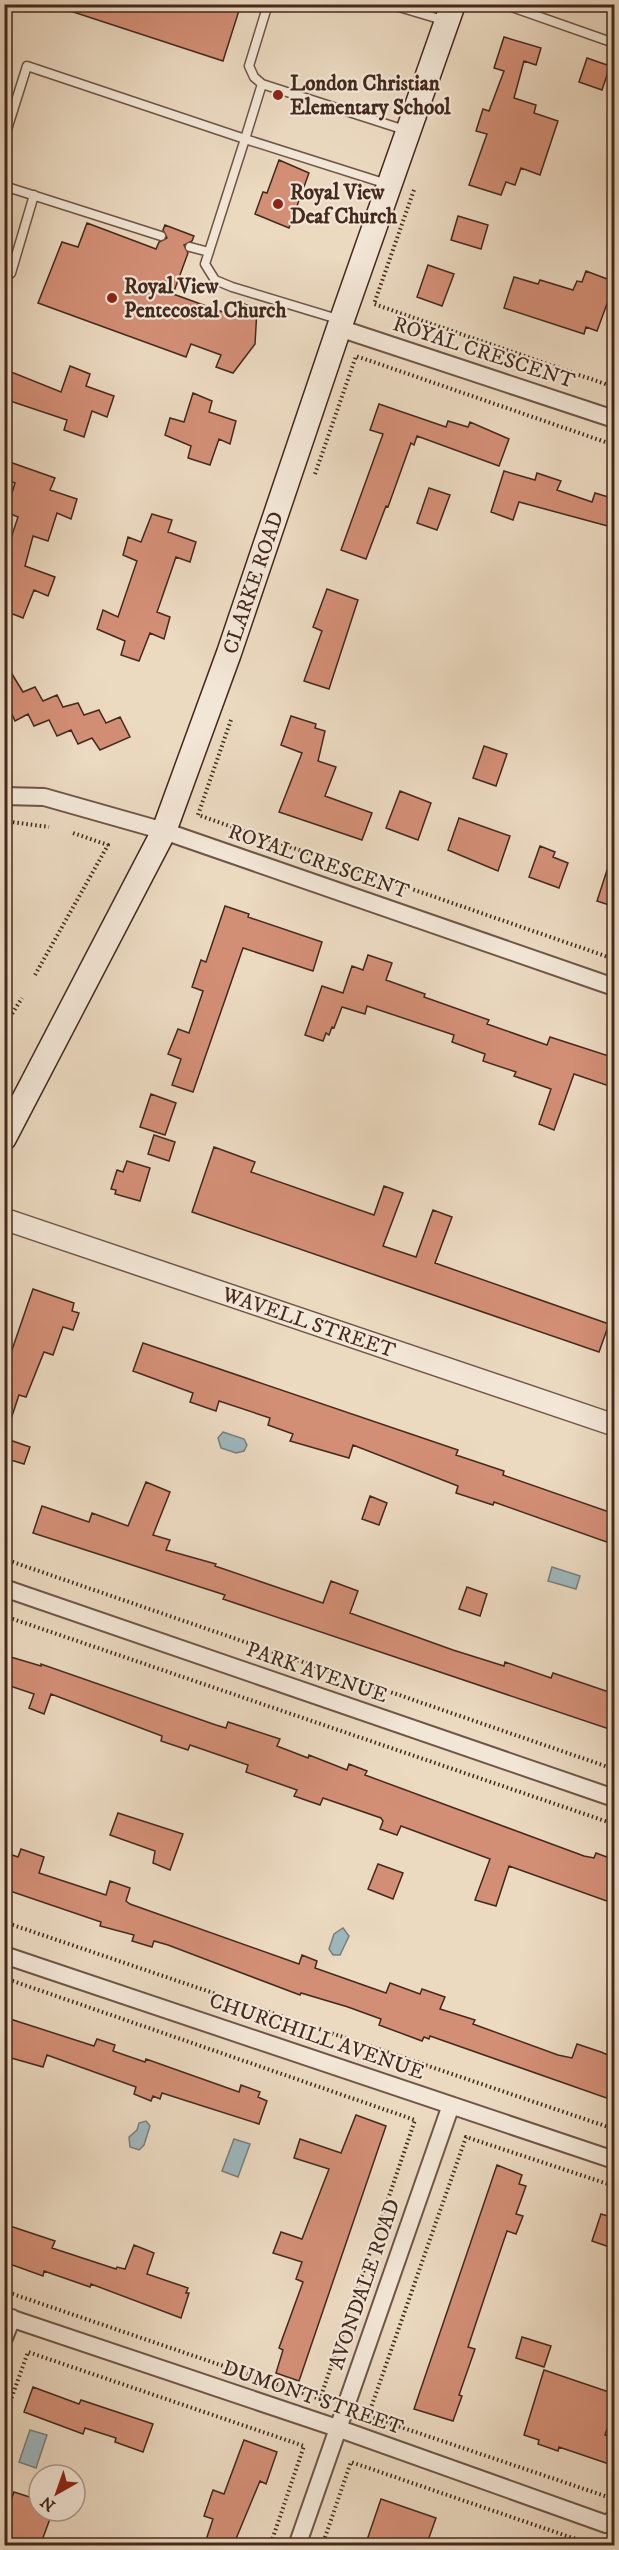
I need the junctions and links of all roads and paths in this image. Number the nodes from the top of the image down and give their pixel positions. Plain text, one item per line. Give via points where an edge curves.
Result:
1 (268, 4) edge
2 (389, 4) edge
3 (503, 4) edge
4 (450, 13) edge
5 (615, 43) edge
6 (262, 84) junction
7 (408, 131) junction
8 (245, 139) junction
9 (4, 140) edge
10 (416, 183) dead end
11 (389, 185) junction
12 (4, 186) edge
13 (34, 195) junction
14 (161, 236) dead end
15 (190, 247) dead end
16 (209, 252) junction
17 (4, 278) edge
18 (340, 324) junction
19 (615, 387) edge
20 (615, 419) edge
21 (615, 445) edge
22 (314, 479) dead end
23 (232, 714) dead end
24 (4, 796) edge
25 (4, 821) edge
26 (49, 827) dead end
27 (164, 831) junction
28 (73, 833) dead end
29 (615, 959) edge
30 (35, 975) dead end
31 (615, 987) edge
32 (22, 998) dead end
33 (5, 1025) edge
34 (4, 1138) edge
35 (4, 1219) edge
36 (615, 1425) edge
37 (4, 1559) edge
38 (4, 1588) edge
39 (4, 1616) edge
40 (615, 1768) edge
41 (615, 1798) edge
42 (615, 1824) edge
43 (4, 1922) edge
44 (4, 1955) edge
45 (4, 1978) edge
46 (451, 2105) junction
47 (615, 2129) edge
48 (615, 2160) edge
49 (615, 2186) edge
50 (4, 2290) edge
51 (8, 2317) edge
52 (4, 2338) edge
53 (4, 2419) edge
54 (337, 2428) junction
55 (605, 2496) dead end
56 (610, 2522) edge
57 (270, 2546) edge
58 (297, 2546) edge
59 (322, 2546) edge
60 (596, 2546) edge

1 - 6 lane via 249,66
2 - 4 lane
3 - 5 lane
4 - 7 main road, CLARKE ROAD
6 - 7 lane
6 - 8 lane
7 - 11 main road, CLARKE ROAD
8 - 9 lane via 27,66
8 - 11 lane
8 - 16 lane
10 - 19 path via 374,304
11 - 18 main road, CLARKE ROAD
12 - 13 lane
13 - 14 lane
13 - 17 lane via 11,273
15 - 16 lane
16 - 18 lane via 205,264 215,280
18 - 20 street, ROYAL CRESCENT
18 - 27 main road, CLARKE ROAD via 229,653
21 - 22 path via 356,356
23 - 29 path via 198,815
24 - 27 street, ROYAL CRESCENT via 44,797
25 - 26 path
27 - 31 street, ROYAL CRESCENT
27 - 34 main road, CLARKE ROAD
28 - 30 path via 108,845
32 - 33 path
35 - 36 street, WAVELL STREET
37 - 40 path
38 - 41 street, PARK AVENUE
39 - 42 path
43 - 47 path
44 - 46 street, CHURCHILL AVENUE
45 - 50 path via 415,2120 320,2399
46 - 48 street, CHURCHILL AVENUE
46 - 54 street, AVONDALE ROAD
49 - 55 path via 466,2137 368,2416
51 - 52 street
51 - 54 street, DUMONT STREET
53 - 57 path via 28,2352 304,2446
54 - 56 street, DUMONT STREET
54 - 58 street, AVONDALE ROAD
59 - 60 path via 351,2462

